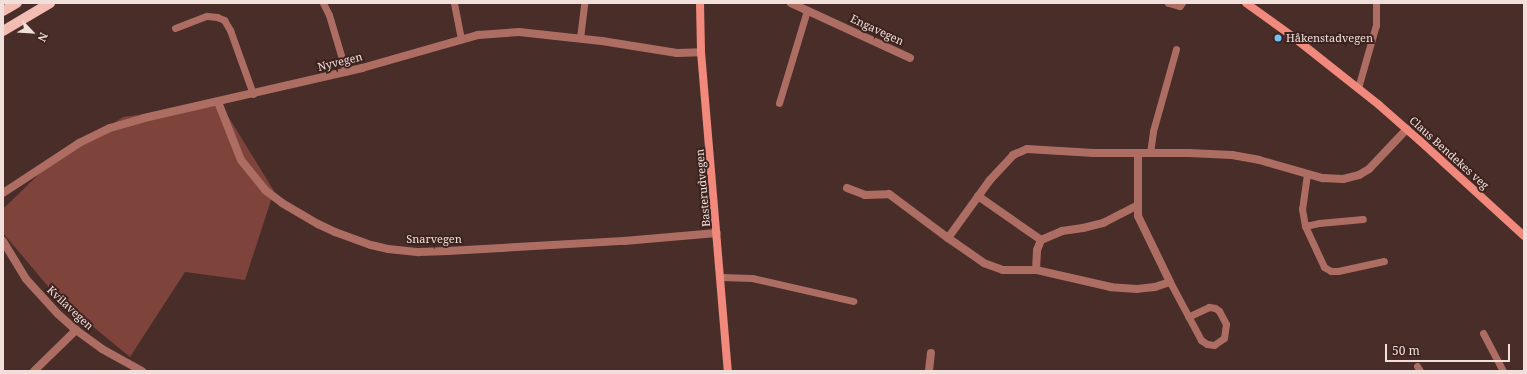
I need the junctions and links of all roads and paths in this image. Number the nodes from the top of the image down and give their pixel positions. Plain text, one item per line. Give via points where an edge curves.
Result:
1 (17, 3) edge
2 (323, 3) edge
3 (454, 3) edge
4 (584, 3) edge
5 (700, 3) edge
6 (791, 3) edge
7 (1169, 3) edge
8 (1246, 3) edge
9 (1376, 3) edge
10 (43, 4) edge
11 (1181, 5) edge
12 (807, 10) junction
13 (3, 11) edge
14 (175, 28) dead end
15 (3, 31) edge
16 (580, 38) junction
17 (461, 39) junction
18 (1176, 49) dead end
19 (701, 52) junction
20 (910, 58) dead end
21 (346, 72) junction
22 (1358, 88) junction
23 (253, 94) junction
24 (218, 102) junction
25 (779, 103) dead end
26 (1407, 129) junction
27 (1138, 153) junction
28 (1150, 153) junction
29 (1307, 174) junction
30 (847, 188) dead end
31 (3, 193) edge
32 (978, 196) junction
33 (1138, 205) junction
34 (1362, 219) dead end
35 (1305, 226) junction
36 (718, 233) junction
37 (1524, 236) edge
38 (948, 238) junction
39 (1041, 240) junction
40 (3, 241) edge
41 (1384, 261) dead end
42 (1036, 270) junction
43 (721, 277) junction
44 (1170, 282) junction
45 (853, 301) dead end
46 (1188, 317) junction
47 (76, 330) junction
48 (1482, 333) dead end
49 (931, 353) dead end
50 (34, 371) edge
51 (142, 371) edge
52 (728, 371) edge
53 (929, 371) edge
54 (1503, 371) edge

1 - 13 main road
2 - 21 lane
3 - 17 lane
4 - 16 lane
5 - 19 main road, Basterudvegen
6 - 12 street, Engavegen
7 - 11 street
8 - 22 main road, Claus Bendekes veg
9 - 22 lane via 1376,25
10 - 15 main road
12 - 20 street, Engavegen
12 - 25 lane
14 - 23 lane via 207,16 224,20 228,24
16 - 17 street, Nyvegen via 494,32
16 - 19 street, Nyvegen via 677,53
17 - 21 street, Nyvegen
18 - 28 lane via 1153,130
19 - 36 main road, Basterudvegen
21 - 23 street, Nyvegen
22 - 26 main road, Claus Bendekes veg
23 - 24 street, Nyvegen
24 - 31 street, Nyvegen via 144,118 98,133
24 - 36 street, Snarvegen via 241,160 265,190 318,224 371,245 419,252 448,251
26 - 29 street via 1378,162 1359,175 1334,180
26 - 37 main road, Claus Bendekes veg
27 - 28 street
27 - 32 street via 1027,149 1013,155
27 - 33 street
28 - 29 street via 1245,157
29 - 35 lane via 1302,210
30 - 38 street via 865,195 889,194
32 - 38 street
32 - 39 street
33 - 39 street via 1103,222 1062,231
33 - 44 street via 1138,216
34 - 35 lane via 1319,222
35 - 41 lane via 1324,267 1328,270 1338,271
36 - 43 main road, Basterudvegen
38 - 42 street via 984,263 1003,270
39 - 42 street via 1037,250
40 - 47 street, Kvilavegen via 26,279
42 - 44 street via 1111,287 1137,289
43 - 45 lane via 752,278
43 - 52 main road, Basterudvegen
44 - 46 lane
46 - 46 lane via 1201,340 1207,344 1214,345 1224,338 1226,324 1220,311 1215,308 1209,307
47 - 50 street
47 - 51 street, Kvilavegen via 102,349
48 - 54 lane
49 - 53 street

